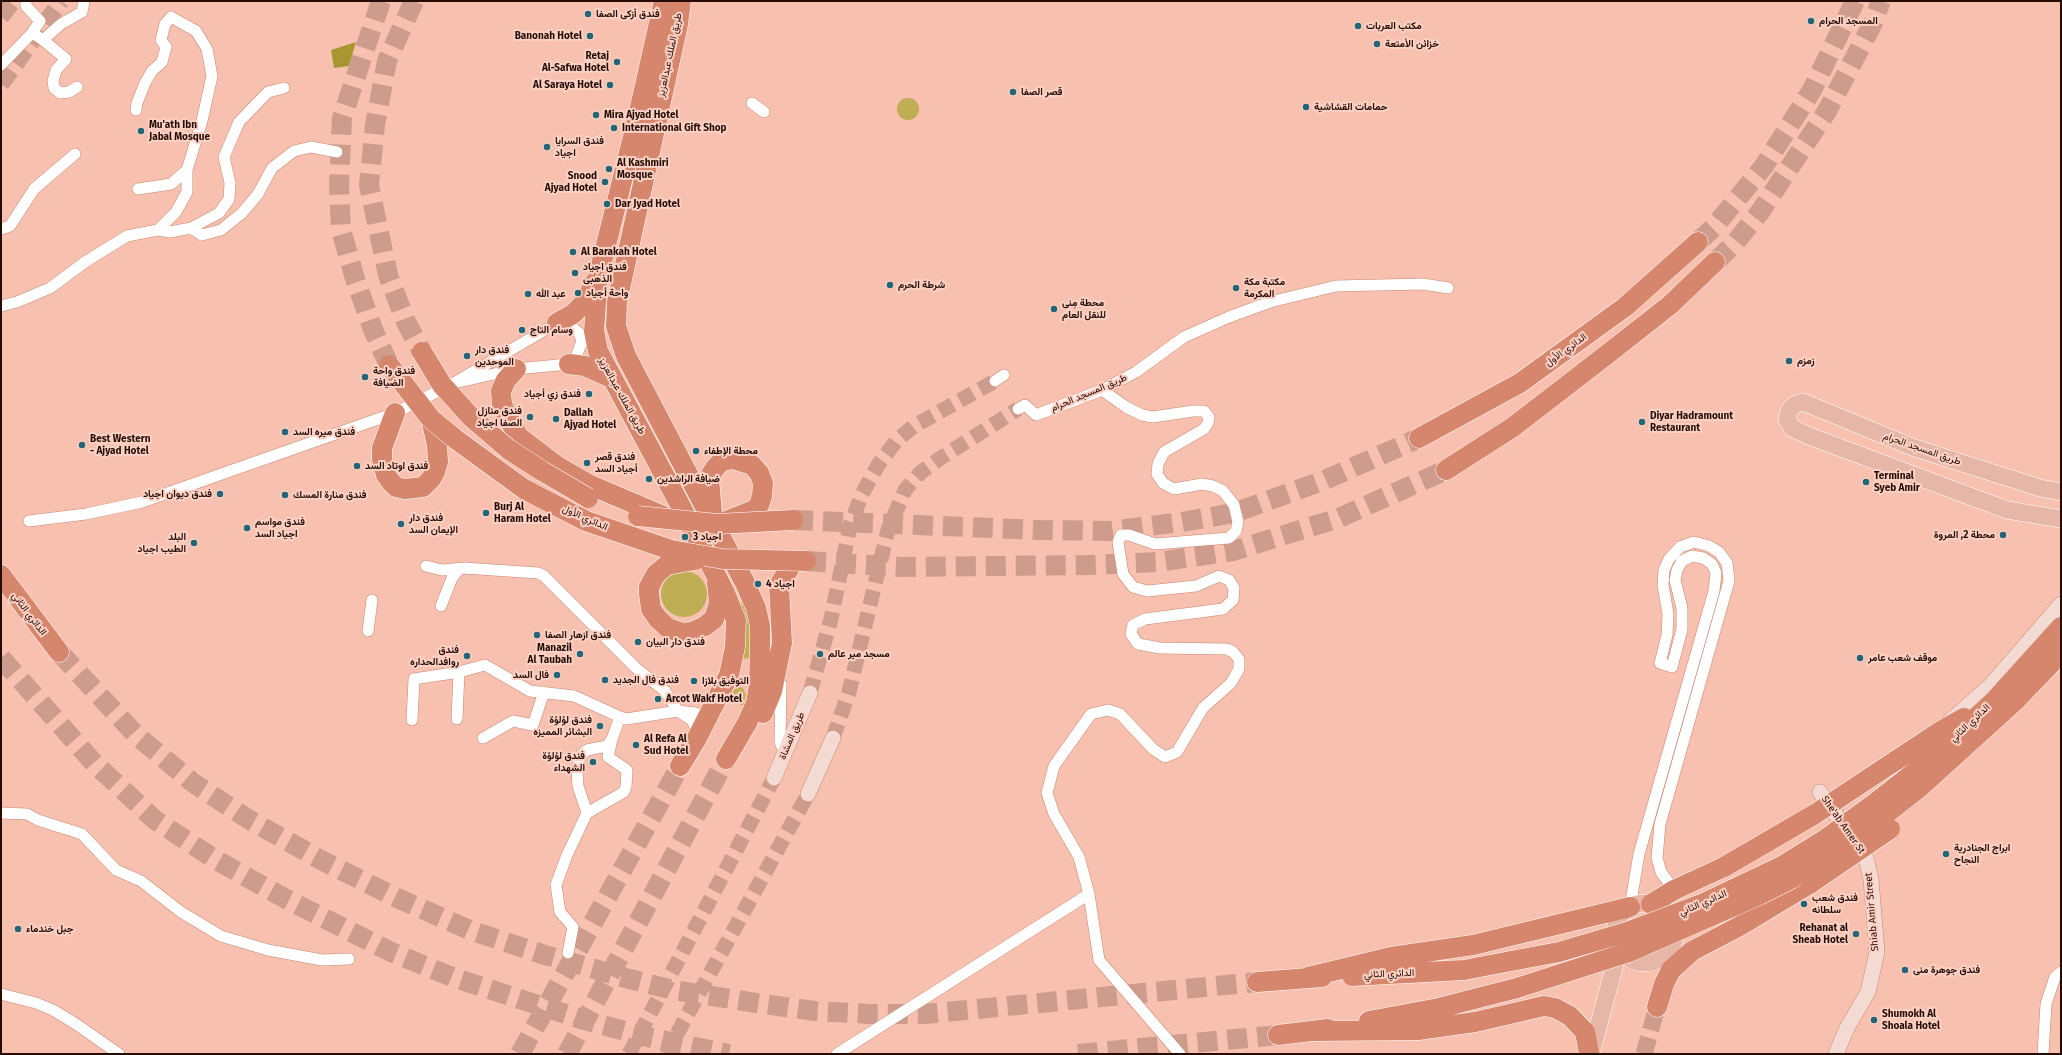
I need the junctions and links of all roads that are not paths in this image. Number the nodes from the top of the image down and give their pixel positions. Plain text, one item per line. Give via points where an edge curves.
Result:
1 (26, 1) edge
2 (84, 1) edge
3 (656, 1) edge
4 (664, 1) edge
5 (681, 1) edge
6 (685, 1) edge
7 (678, 24) junction
8 (32, 33) junction
9 (43, 40) junction
10 (651, 57) junction
11 (1, 65) edge
12 (77, 87) dead end
13 (284, 88) dead end
14 (752, 103) dead end
15 (136, 110) dead end
16 (764, 112) dead end
17 (337, 152) dead end
18 (75, 154) dead end
19 (187, 170) junction
20 (138, 189) dead end
21 (190, 228) junction
22 (1, 229) edge
23 (158, 230) junction
24 (1698, 242) tunnel mouth
25 (1715, 262) tunnel mouth
26 (598, 277) junction
27 (1448, 288) dead end
28 (1, 306) edge
29 (557, 323) junction
30 (422, 352) tunnel mouth
31 (569, 364) junction
32 (389, 365) tunnel mouth
33 (516, 369) junction
34 (612, 378) junction
35 (454, 383) junction
36 (641, 386) junction
37 (1102, 390) junction
38 (623, 395) junction
39 (1021, 407) dead end
40 (395, 414) junction
41 (431, 419) junction
42 (1419, 438) tunnel mouth
43 (1446, 470) tunnel mouth
44 (2061, 492) edge
45 (643, 514) junction
46 (792, 520) tunnel mouth
47 (2061, 520) edge
48 (30, 521) dead end
49 (715, 525) junction
50 (426, 566) dead end
51 (720, 568) junction
52 (459, 569) junction
53 (1, 575) edge
54 (372, 600) dead end
55 (2061, 604) edge
56 (441, 606) dead end
57 (2061, 627) edge
58 (368, 631) dead end
59 (58, 652) tunnel mouth
60 (2061, 653) edge
61 (779, 665) junction
62 (459, 672) junction
63 (544, 692) junction
64 (810, 692) tunnel mouth
65 (1995, 700) junction
66 (678, 711) junction
67 (620, 717) junction
68 (709, 717) junction
69 (457, 719) dead end
70 (412, 720) dead end
71 (1936, 734) junction
72 (482, 738) dead end
73 (698, 738) junction
74 (833, 738) tunnel mouth
75 (612, 739) junction
76 (786, 750) junction
77 (680, 766) tunnel mouth
78 (774, 778) tunnel mouth
79 (1820, 792) dead end
80 (808, 794) tunnel mouth
81 (1, 813) edge
82 (587, 813) junction
83 (1883, 816) junction
84 (1866, 858) joint
85 (1674, 890) junction
86 (1089, 894) junction
87 (1651, 904) junction
88 (1630, 907) junction
89 (1619, 949) junction
90 (568, 953) tunnel mouth
91 (1667, 955) junction
92 (349, 959) dead end
93 (2061, 972) edge
94 (1308, 977) junction
95 (1257, 982) tunnel mouth
96 (1, 994) edge
97 (1657, 1007) joint
98 (1314, 1031) junction
99 (1278, 1035) tunnel mouth
100 (119, 1054) edge
101 (837, 1054) edge
102 (1180, 1054) edge
103 (1590, 1054) edge
104 (1836, 1054) edge
105 (2043, 1054) edge

1 - 8 street via 26,6 40,21
2 - 9 street via 82,12 61,24
3 - 10 highway
4 - 10 highway, طريق الملك عبدالعزيز
5 - 7 highway, طريق الملك عبدالعزيز
6 - 7 highway
7 - 36 highway, طريق الملك عبدالعزيز via 617,302 616,326 626,356
8 - 9 street
8 - 11 street
9 - 12 street via 66,59 56,70 54,88 60,93 69,92
10 - 26 highway, طريق الملك عبدالعزيز
13 - 21 street via 268,92 240,122 224,157 230,183 229,198 219,213
14 - 16 street
15 - 19 street via 145,83 152,71 162,62 166,47 161,40 165,24 171,17 196,31 207,49 212,76
17 - 21 street via 311,147 294,151 272,168 250,204 221,230 202,235
18 - 22 street via 34,189 10,226
19 - 20 street via 171,184
19 - 23 street via 187,192 176,212
21 - 23 street via 170,232
23 - 28 street via 127,236 50,288
24 - 42 highway, الدائري الأول via 1625,307 1520,383
25 - 43 highway via 1670,305 1605,356 1513,427
26 - 29 highway via 585,302 573,314
26 - 34 highway, طريق الملك عبدالعزيز via 594,331 598,351
27 - 37 street, طريق المسجد الحرام via 1423,284 1336,286 1270,302 1184,337 1136,372
29 - 31 street via 570,325 579,333 582,341 576,357
29 - 35 street
30 - 45 highway, الدائري الأول, bridge via 442,384 472,418 508,449 588,498
31 - 33 street
31 - 34 highway via 585,366
32 - 41 highway, الدائري الأول, bridge
33 - 35 street
33 - 45 highway via 506,380 501,391 502,404 519,437 557,466
34 - 38 highway, طريق الملك عبدالعزيز
35 - 40 street
36 - 38 highway
36 - 49 highway, طريق الملك عبدالعزيز
37 - 39 street, طريق المسجد الحرام via 1036,414
37 - 86 street via 1142,415 1153,417 1204,411 1209,417 1204,429 1164,452 1158,464 1157,474 1164,483 1174,489 1202,484 1223,491 1234,505 1238,522 1236,531 1229,538 1155,544 1129,535 1121,535 1118,542 1123,574 1133,587 1147,591 1196,586 1219,576 1229,580 1234,588 1233,600 1223,609 1145,619 1133,625 1131,634 1138,644 1160,648 1227,649 1239,659 1239,669 1231,683 1203,708 1177,752 1165,757 1153,750 1120,714 1108,710 1091,714 1054,766 1047,793 1054,814 1079,857
38 - 51 highway, طريق الملك عبدالعزيز
40 - 41 highway via 382,448 382,459 386,474 396,487 423,487 431,479 438,462
40 - 48 street via 142,502 86,514
41 - 51 highway, الدائري الأول, bridge via 524,489 586,521
44 - 47 main road, طريق المسجد الحرام via 2040,488 1912,447 1803,402 1794,405 1787,418 1792,428 1809,436 2007,510
45 - 49 highway, الدائري الأول, bridge
46 - 49 highway, الدائري الأول, bridge
49 - 49 highway, bridge via 748,513 759,505 762,482 752,465 733,459 722,461 714,468 709,478
49 - 61 highway, طريق الملك عبدالعزيز via 745,583 756,608 760,626 759,684 756,703 726,759 743,748 760,718 772,691
50 - 52 street via 442,570
51 - 51 highway, bridge via 685,561 667,564 656,574 649,587 651,609 668,628 682,633 705,626 714,619 719,603
51 - 61 highway, الدائري الأول, bridge via 800,561 779,585
51 - 68 highway, طريق الملك عبدالعزيز via 736,620 735,640 729,675
52 - 56 street via 452,578
52 - 66 street via 538,573 544,576 636,668 665,691
53 - 59 highway, الدائري الثاني
54 - 58 street
55 - 71 street via 1990,686
57 - 65 highway, الدائري الثاني
60 - 83 highway via 1957,768
61 - 76 street via 780,742
62 - 63 street via 484,665 530,691
62 - 69 street
62 - 70 street via 414,679
63 - 67 street via 574,696
63 - 72 street via 533,725 513,720
64 - 76 street, طريق المشاة
65 - 71 highway
65 - 83 highway, الدائري الثاني via 1931,759
66 - 67 street
66 - 68 street
66 - 73 street via 692,720
67 - 75 street
68 - 73 highway, طريق الملك عبدالعزيز
71 - 85 highway, bridge via 1815,814 1724,867
73 - 77 highway, طريق الملك عبدالعزيز
74 - 80 street
75 - 82 street via 607,746 587,750 580,756 577,770 578,786
75 - 82 street via 608,757 627,770 624,792
76 - 78 street, طريق المشاة
79 - 84 street, She'ab Amer St
81 - 92 street via 27,814 82,834 116,870 141,881 181,912 221,936 268,950 322,960
82 - 90 street via 556,885 560,912 573,927
83 - 94 highway, الدائري الثاني, bridge via 1824,840 1782,866 1704,903 1626,932 1567,950 1464,970
83 - 97 highway, bridge via 1811,883 1758,916 1692,951 1671,970
83 - 98 highway, الدائري الثاني, bridge via 1791,879 1759,896 1629,952 1517,988 1439,1008
84 - 104 street, Shiab Amir Street via 1871,879 1877,952 1868,992 1847,1028
85 - 87 highway
85 - 88 street via 1661,872 1657,858 1660,824 1729,581 1727,563 1719,552 1694,542 1680,547 1669,559 1664,570 1663,585 1668,614 1667,635 1660,663 1672,667 1682,628 1682,608 1675,580 1682,561 1692,556 1703,558 1712,564 1716,573 1714,591 1638,854
86 - 101 street
86 - 102 street via 1099,960
87 - 88 main road
87 - 91 main road via 1667,912 1675,929 1674,943
88 - 89 main road via 1622,913 1616,926 1615,940
88 - 94 highway via 1473,945 1391,957
89 - 91 main road via 1624,956 1641,964 1659,960
89 - 103 main road
91 - 97 main road
93 - 105 street via 2055,977 2046,1004
94 - 95 highway, الدائري الثاني
96 - 100 street via 53,1010
98 - 99 highway, الدائري الثاني
98 - 103 highway via 1418,1030 1475,1022 1544,1006 1556,1008 1570,1016 1585,1032

